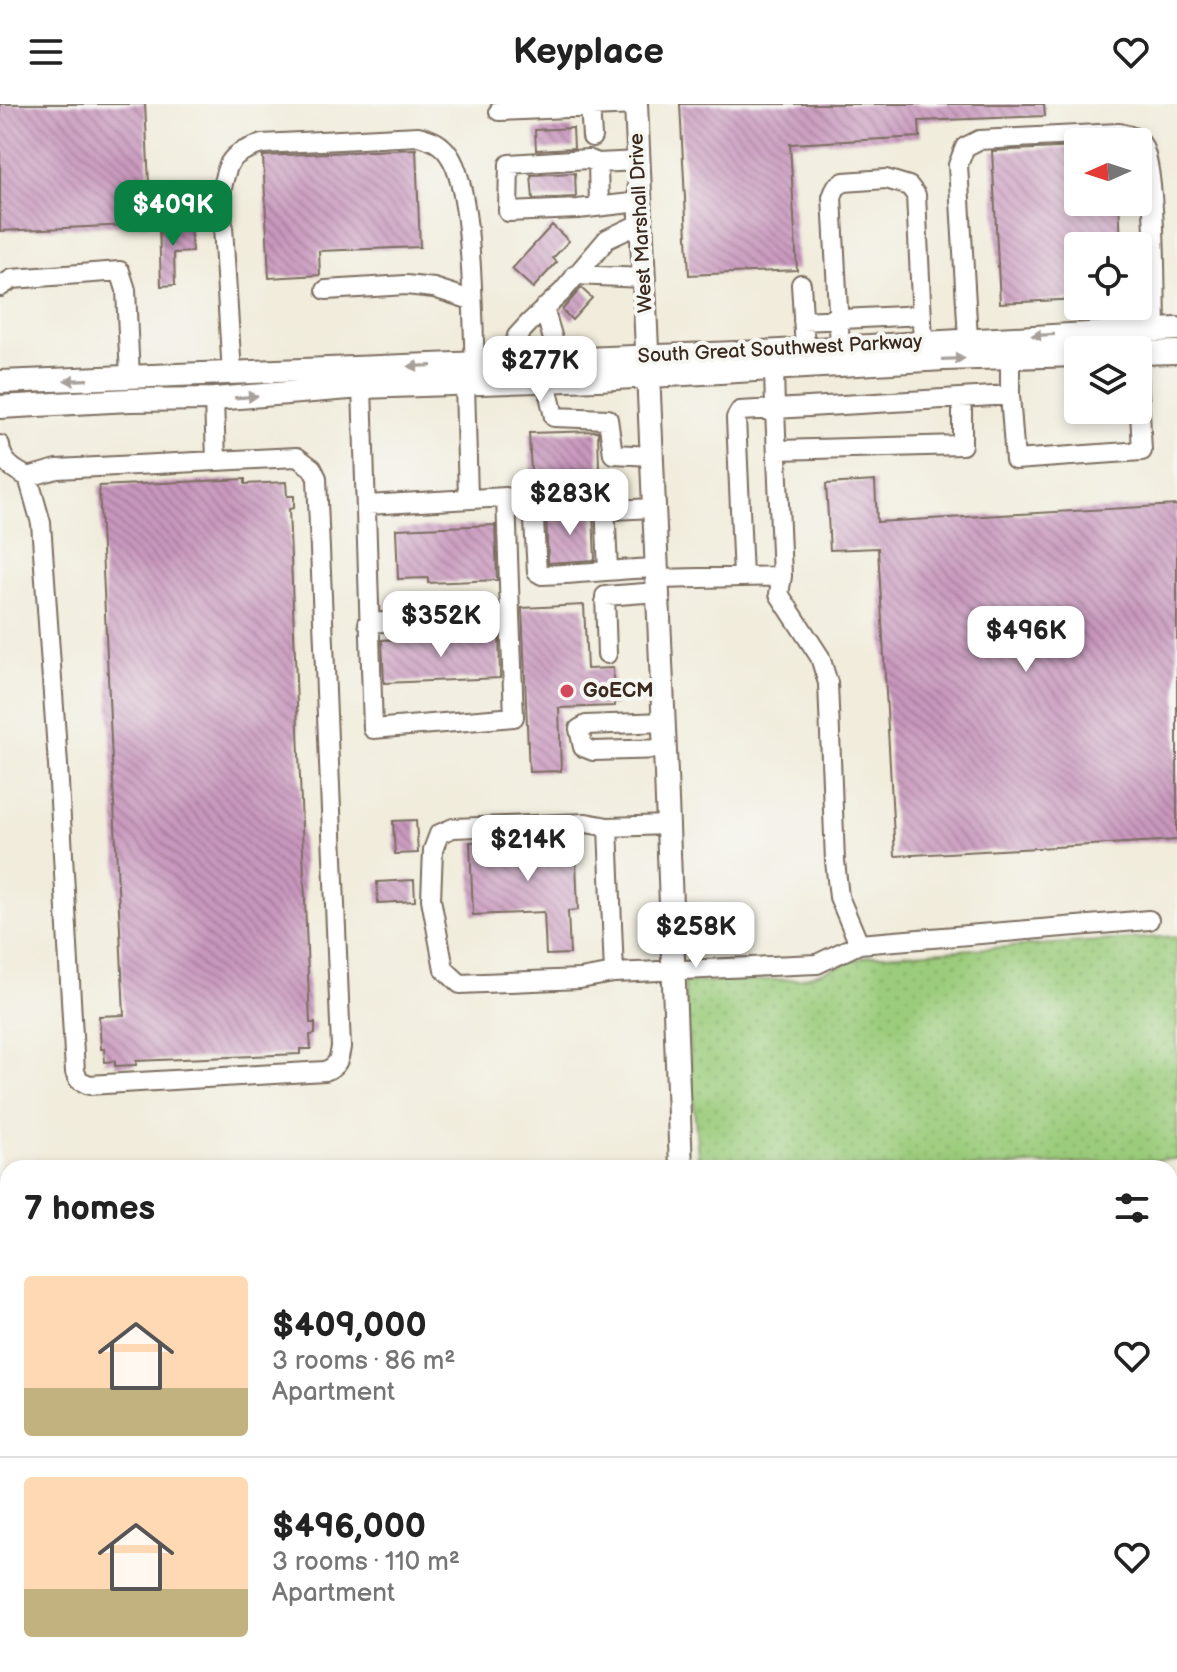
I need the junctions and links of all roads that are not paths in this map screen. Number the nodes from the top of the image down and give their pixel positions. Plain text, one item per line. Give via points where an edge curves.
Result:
1 (636, 104) edge
2 (590, 106) edge
3 (499, 111) dead end
4 (592, 137) dead end
5 (638, 161) junction
6 (598, 163) junction
7 (599, 206) junction
8 (640, 212) junction
9 (575, 275) junction
10 (644, 278) junction
11 (801, 284) dead end
12 (0, 287) edge
13 (326, 290) dead end
14 (471, 300) junction
15 (544, 308) junction
16 (922, 315) junction
17 (838, 320) junction
18 (803, 321) junction
19 (1167, 329) edge
20 (968, 339) junction
21 (923, 342) junction
22 (840, 347) junction
23 (1010, 347) junction
24 (805, 349) junction
25 (1177, 352) edge
26 (1064, 353) edge
27 (1152, 353) edge
28 (559, 360) junction
29 (515, 362) junction
30 (648, 367) junction
31 (774, 369) junction
32 (232, 374) junction
33 (470, 374) junction
34 (361, 378) junction
35 (546, 381) junction
36 (0, 382) edge
37 (130, 389) junction
38 (1010, 395) junction
39 (214, 399) junction
40 (962, 399) junction
41 (0, 407) edge
42 (775, 409) junction
43 (1141, 424) edge
44 (0, 445) edge
45 (777, 450) junction
46 (652, 456) junction
47 (216, 461) junction
48 (28, 477) junction
49 (468, 498) junction
50 (605, 504) junction
51 (367, 505) junction
52 (654, 508) junction
53 (608, 570) junction
54 (782, 576) junction
55 (743, 577) junction
56 (657, 580) junction
57 (510, 614) junction
58 (368, 623) junction
59 (607, 654) dead end
60 (664, 722) junction
61 (665, 749) junction
62 (668, 825) junction
63 (608, 827) junction
64 (1149, 920) dead end
65 (859, 944) junction
66 (673, 971) junction
67 (614, 973) junction
68 (681, 1160) edge

1 - 2 lane
1 - 5 main road, West Marshall Drive
2 - 3 lane
2 - 4 lane
5 - 6 lane
5 - 8 main road, West Marshall Drive
6 - 7 lane
6 - 7 lane via 588,159 509,164 508,212
7 - 8 lane
8 - 9 lane
8 - 10 main road, West Marshall Drive
9 - 10 lane
9 - 15 lane
10 - 30 main road, West Marshall Drive
11 - 18 lane
12 - 37 lane via 12,279 120,271 126,290
13 - 14 lane via 406,285
14 - 32 lane via 461,180 449,154 433,139 262,144 239,151 221,194
14 - 33 lane
15 - 28 lane
15 - 29 lane via 517,336
16 - 17 lane
16 - 17 lane via 916,195 900,181 886,179 844,182 832,197
16 - 21 lane
17 - 18 lane
17 - 22 lane
18 - 24 lane
19 - 20 lane via 1151,167 1140,141 1119,133 995,139 972,142 958,165
19 -> 23 main road, South Great Southwest Parkway
20 - 21 main road, South Great Southwest Parkway
20 - 23 main road, South Great Southwest Parkway
21 - 22 main road, South Great Southwest Parkway
22 - 24 main road, South Great Southwest Parkway
23 - 26 main road, South Great Southwest Parkway
31 -> 23 main road, South Great Southwest Parkway
23 - 38 lane
24 - 30 main road, South Great Southwest Parkway
25 - 27 main road
28 - 29 main road, South Great Southwest Parkway
28 - 30 main road, South Great Southwest Parkway
29 - 33 main road, South Great Southwest Parkway
30 - 31 main road, South Great Southwest Parkway
30 - 35 main road, South Great Southwest Parkway
30 - 46 main road, West Marshall Drive
31 - 42 lane
32 - 34 main road, South Great Southwest Parkway
32 - 37 main road, South Great Southwest Parkway
33 - 34 main road, South Great Southwest Parkway
33 - 35 main road, South Great Southwest Parkway
33 - 49 lane
39 -> 34 main road, South Great Southwest Parkway
34 - 51 lane
35 - 46 lane via 554,417 608,419 613,454
37 -> 36 main road, South Great Southwest Parkway
37 - 39 main road, South Great Southwest Parkway
37 - 41 main road, South Great Southwest Parkway
38 - 40 lane
38 - 43 lane via 1015,460 1142,451
39 - 47 lane
40 - 42 lane
40 - 45 lane via 962,445
42 - 45 lane
42 - 55 lane via 740,411 736,418
44 - 48 lane via 13,470
45 - 54 lane
46 - 52 main road, West Marshall Drive
47 - 48 lane via 57,469
47 - 48 lane via 297,457 317,478 341,1047 339,1061 325,1071 89,1085 79,1080 41,523
49 - 51 lane
49 - 57 lane via 506,497
50 - 52 lane via 613,510
50 - 53 lane
50 - 53 lane via 533,504 537,572
51 - 58 lane
52 - 56 main road, West Marshall Drive
53 - 56 lane
54 - 55 lane
54 - 65 lane via 779,594 820,657 828,683 839,897
55 - 56 lane
56 - 59 lane via 605,596
56 - 60 main road, West Marshall Drive
57 - 58 lane
57 - 58 lane via 514,717 373,729
60 - 61 main road, West Marshall Drive
60 - 61 lane via 579,729 583,747 593,751
61 - 62 main road, West Marshall Drive
62 - 63 lane
62 - 66 main road, West Marshall Drive
63 - 67 lane
63 - 67 lane via 586,823 453,828 439,834 433,850 431,899 444,969 460,984
64 - 65 lane
65 - 66 lane via 817,964
66 - 67 lane
66 - 68 main road, West Marshall Drive

